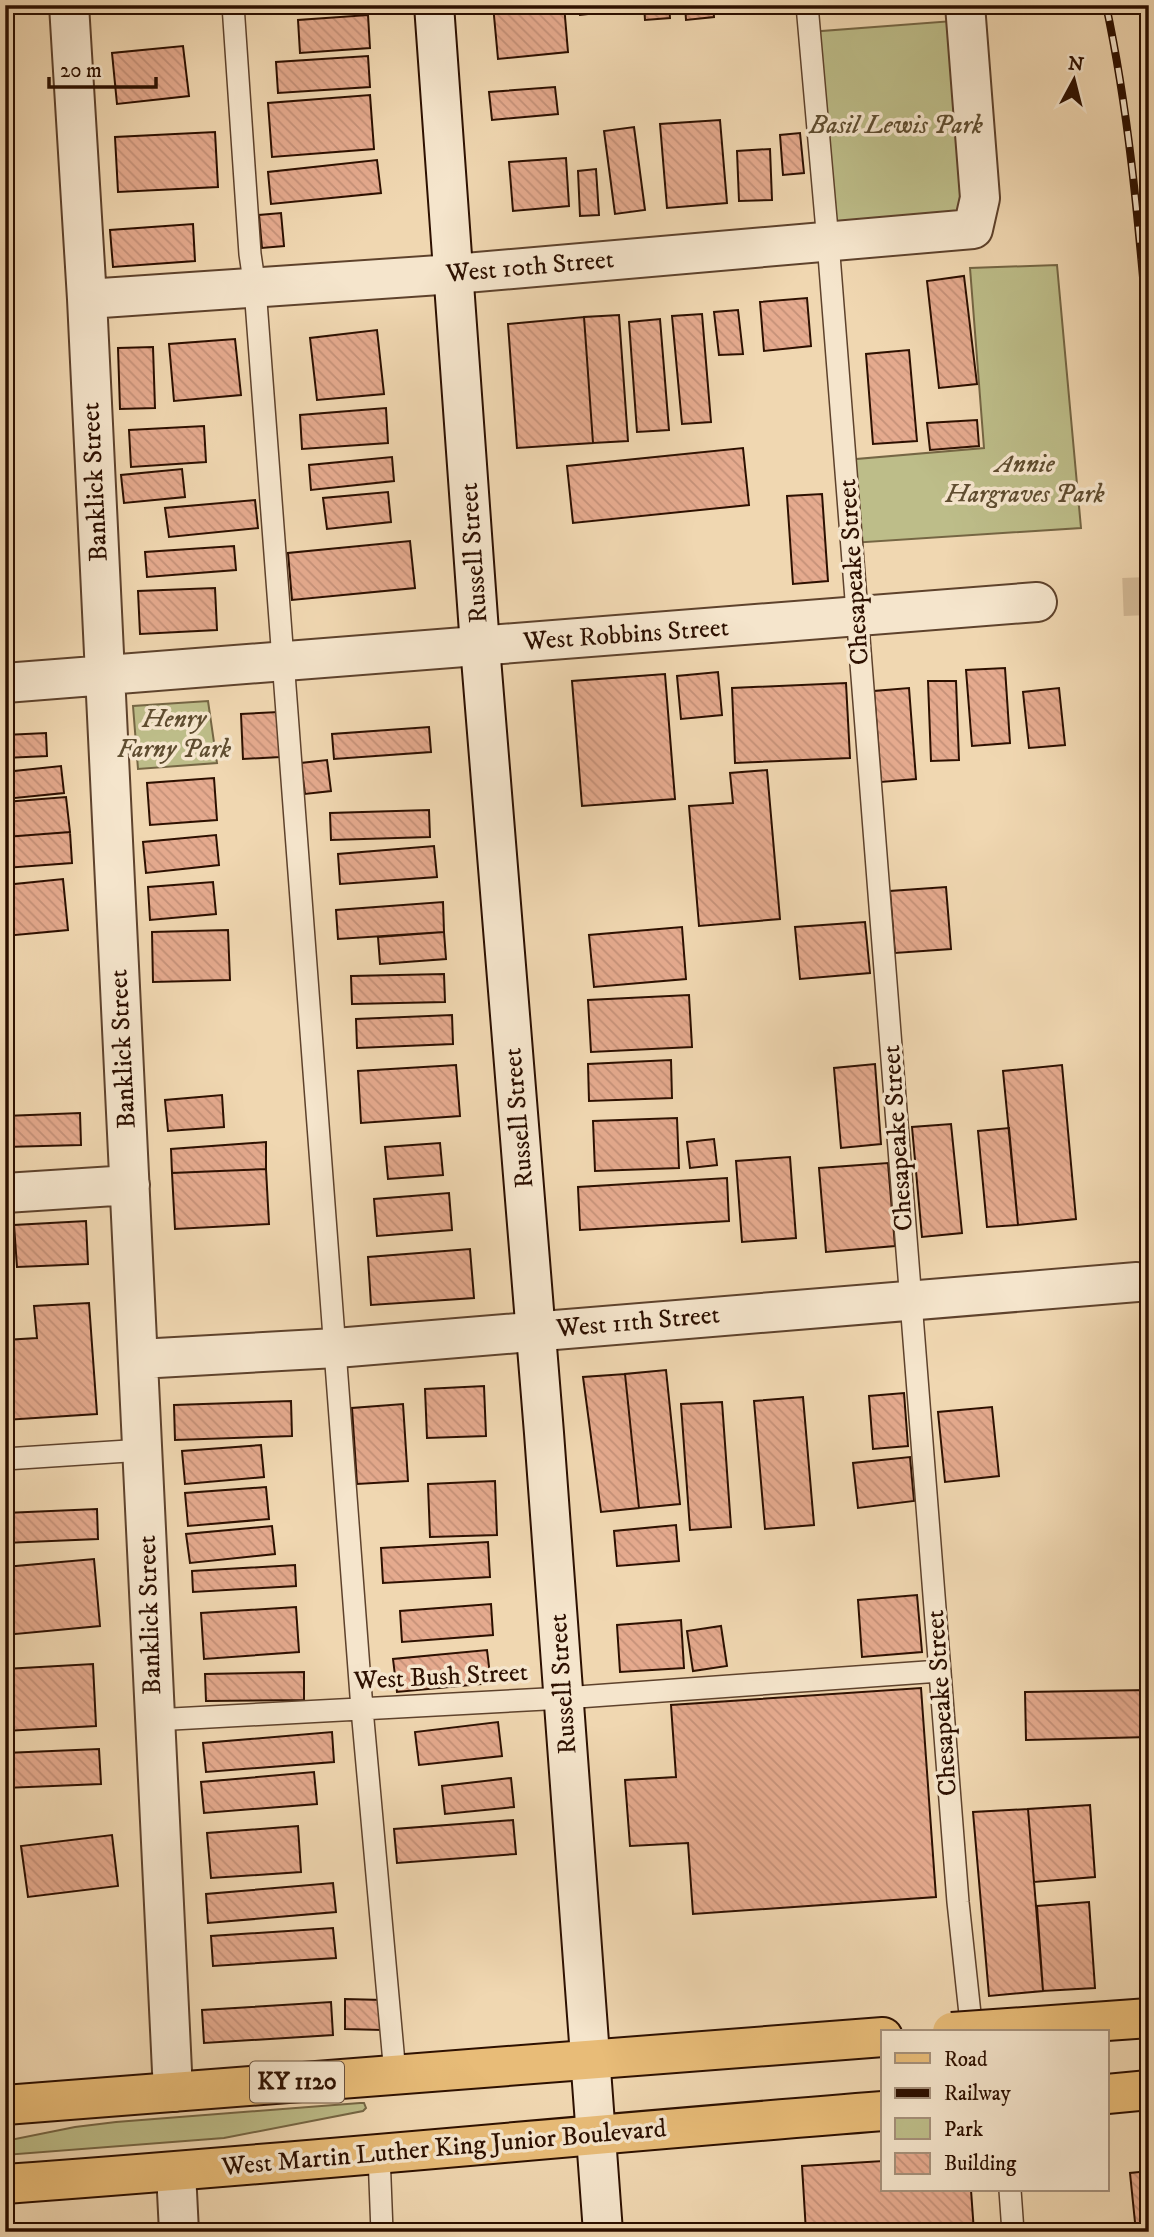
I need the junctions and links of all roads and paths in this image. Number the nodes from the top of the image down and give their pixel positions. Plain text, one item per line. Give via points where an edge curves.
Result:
1 (69, 5) edge
2 (233, 5) edge
3 (434, 5) edge
4 (807, 5) edge
5 (965, 5) edge
6 (828, 242) junction
7 (454, 274) junction
8 (255, 288) junction
9 (87, 299) junction
10 (1037, 602) dead end
11 (857, 618) junction
12 (480, 646) junction
13 (283, 663) junction
14 (105, 676) junction
15 (5, 683) edge
16 (130, 1185) junction
17 (5, 1192) edge
18 (1137, 1282) dead end
19 (910, 1300) junction
20 (536, 1331) junction
21 (336, 1348) junction
22 (139, 1359) junction
23 (143, 1450) junction
24 (5, 1459) edge
25 (940, 1671) junction
26 (564, 1698) junction
27 (362, 1709) junction
28 (154, 1720) junction
29 (1149, 2018) edge
30 (975, 2030) edge
31 (979, 2030) edge
32 (881, 2037) edge
33 (589, 2061) junction
34 (395, 2074) junction
35 (1149, 2090) edge
36 (173, 2092) junction
37 (1108, 2094) edge
38 (5, 2105) edge
39 (865, 2113) edge
40 (597, 2134) junction
41 (379, 2154) junction
42 (176, 2172) junction
43 (5, 2184) edge
44 (1010, 2192) edge
45 (179, 2232) edge
46 (382, 2232) edge
47 (603, 2232) edge
48 (1013, 2232) edge

1 - 9 street, Banklick Street
2 - 8 lane
3 - 7 street, Russell Street
4 - 6 lane, Chesapeake Street
5 - 6 street, West 10th Street via 980,198 973,229
6 - 7 street, West 10th Street
6 - 11 lane, Chesapeake Street
7 - 8 street, West 10th Street
7 - 12 street, Russell Street
8 - 9 street, West 10th Street
8 - 13 lane
9 - 14 street, Banklick Street
10 - 11 street, West Robbins Street
11 - 12 street, West Robbins Street
11 - 19 lane, Chesapeake Street
12 - 13 street, West Robbins Street
12 - 20 street, Russell Street
13 - 14 street, West Robbins Street
13 - 21 lane
14 - 15 street, West Robbins Street
14 - 16 street, Banklick Street
16 - 17 street
16 - 22 street, Banklick Street
18 - 19 street, West 11th Street
19 - 20 street, West 11th Street
19 - 25 lane, Chesapeake Street
20 - 21 street, West 11th Street
20 - 26 street, Russell Street
21 - 22 street, West 11th Street
21 - 27 lane
22 - 23 street, Banklick Street
23 - 24 lane
23 - 28 street, Banklick Street
25 - 26 lane, West Bush Street
25 - 30 lane, Chesapeake Street via 958,1902
26 - 27 lane, West Bush Street
26 - 33 street, Russell Street
27 - 28 lane, West Bush Street
27 - 34 lane
28 - 36 street, Banklick Street
29 - 31 main road, bridge
32 - 33 main road, KY 1120
33 - 34 main road, KY 1120
33 - 40 street, Russell Street
34 - 36 main road, KY 1120
35 - 37 main road
36 - 38 main road, KY 1120
39 - 40 main road, West Martin Luther King Junior Boulevard
40 - 41 main road, West Martin Luther King Junior Boulevard
40 - 47 street, Russell Street
41 - 42 main road, West Martin Luther King Junior Boulevard
41 - 46 lane
42 - 43 main road, West Martin Luther King Junior Boulevard
42 - 45 street
44 - 48 lane

